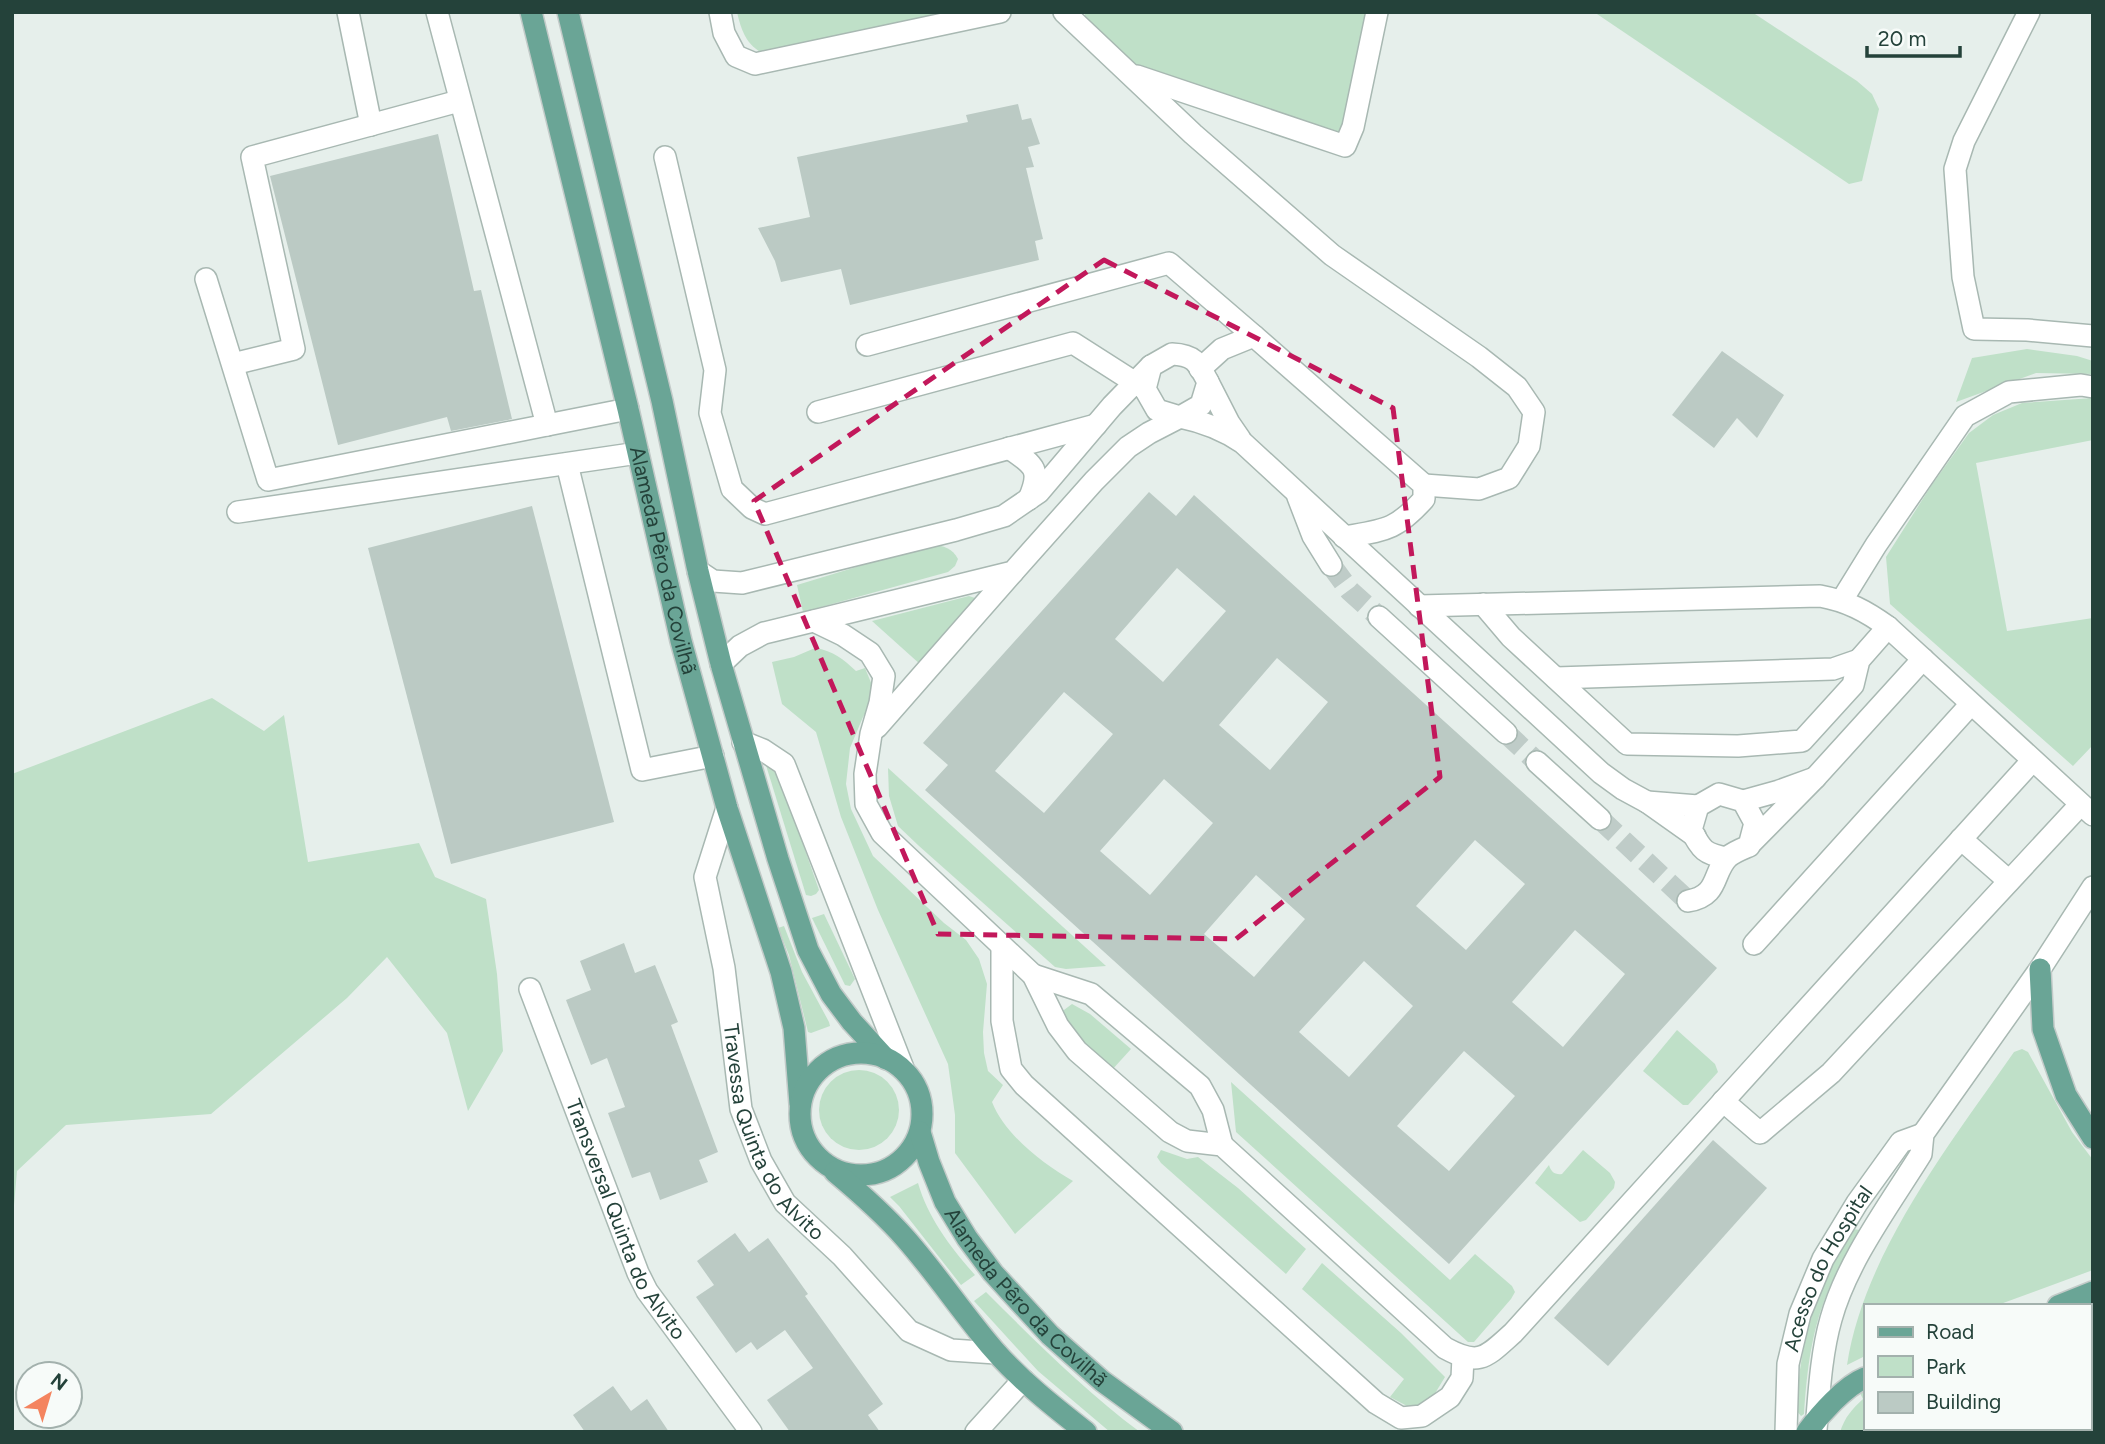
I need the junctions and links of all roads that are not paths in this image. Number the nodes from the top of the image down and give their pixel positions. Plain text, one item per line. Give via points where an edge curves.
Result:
1 (348, 12) edge
2 (437, 12) edge
3 (531, 12) edge
4 (568, 12) edge
5 (720, 12) edge
6 (1000, 12) edge
7 (1063, 12) edge
8 (1377, 12) edge
9 (2029, 12) edge
10 (1129, 73) junction
11 (459, 102) junction
12 (371, 125) junction
13 (665, 157) dead end
14 (206, 279) dead end
15 (1254, 336) junction
16 (2093, 336) edge
17 (867, 345) dead end
18 (233, 365) junction
19 (1204, 375) junction
20 (1140, 386) junction
21 (2093, 387) edge
22 (628, 409) junction
23 (818, 412) dead end
24 (1180, 417) junction
25 (547, 425) junction
26 (1096, 425) junction
27 (1243, 443) junction
28 (1009, 448) junction
29 (638, 453) junction
30 (567, 464) junction
31 (1424, 485) junction
32 (1296, 492) junction
33 (1029, 499) junction
34 (238, 512) dead end
35 (1345, 537) junction
36 (1331, 565) tunnel mouth
37 (698, 571) junction
38 (1013, 572) junction
39 (1842, 600) junction
40 (1483, 604) junction
41 (1419, 606) junction
42 (1379, 617) tunnel mouth
43 (814, 621) junction
44 (1888, 627) junction
45 (1923, 659) junction
46 (1859, 660) junction
47 (721, 664) junction
48 (1556, 678) junction
49 (1971, 704) junction
50 (1506, 733) tunnel mouth
51 (871, 734) junction
52 (743, 742) junction
53 (713, 756) junction
54 (2032, 761) junction
55 (1538, 762) tunnel mouth
56 (1815, 778) junction
57 (1743, 800) junction
58 (1647, 802) junction
59 (1698, 806) junction
60 (727, 808) junction
61 (2086, 810) edge
62 (1600, 819) tunnel mouth
63 (1695, 836) junction
64 (1961, 839) junction
65 (1749, 846) junction
66 (1727, 858) junction
67 (2009, 881) junction
68 (2093, 887) edge
69 (1688, 901) dead end
70 (1754, 944) dead end
71 (1002, 947) junction
72 (2040, 969) junction
73 (1033, 975) junction
74 (530, 989) dead end
75 (1079, 989) junction
76 (1051, 1012) junction
77 (895, 1063) junction
78 (1723, 1101) junction
79 (800, 1104) junction
80 (1213, 1110) junction
81 (920, 1132) junction
82 (1923, 1134) junction
83 (2093, 1138) edge
84 (1190, 1141) junction
85 (1222, 1145) junction
86 (828, 1166) junction
87 (2093, 1292) edge
88 (2063, 1304) edge
89 (996, 1353) junction
90 (1463, 1357) junction
91 (1864, 1378) edge
92 (1023, 1380) junction
93 (1813, 1427) edge
94 (751, 1432) edge
95 (976, 1432) edge
96 (1086, 1432) edge
97 (1172, 1432) edge
98 (1786, 1432) edge

1 - 12 street
2 - 11 street
3 - 22 main road, Alameda Pêro da Covilhã
4 - 37 main road, Alameda Pêro da Covilhã
5 - 6 street via 736,56 755,64
7 - 10 street
8 - 10 street via 1345,146
9 - 16 street via 1964,141 1955,169 1963,277 1974,328
10 - 31 street via 1332,255 1517,387 1534,412 1529,446 1509,478 1479,489
11 - 12 street
11 - 25 street
12 - 18 street via 252,157 294,349
13 - 28 street via 715,370 710,412 732,489 752,508 765,514
14 - 18 street
15 - 17 street via 1169,263
15 - 19 street via 1222,349
15 - 31 street
18 - 25 street via 268,480
19 - 20 street via 1196,360 1172,354 1151,366
19 - 24 street via 1201,405
19 - 27 street
20 - 23 street via 1073,343
20 - 24 street via 1157,410
20 - 26 street
21 - 39 street via 2009,392 1965,416
22 - 25 street
22 - 29 main road, Alameda Pêro da Covilhã
24 - 27 street via 1226,431
24 - 38 street via 1128,447
26 - 28 street
26 - 33 street
27 - 32 street
28 - 33 street via 1035,471
29 - 30 street
29 - 53 main road, Alameda Pêro da Covilhã
30 - 34 street
30 - 53 street via 642,770
31 - 35 street via 1424,499 1409,516 1388,529
32 - 35 street
32 - 36 street via 1313,536
33 - 37 street via 1004,516 743,583 713,581
35 - 41 street
37 - 47 main road, Alameda Pêro da Covilhã
38 - 43 street
38 - 51 street
39 - 40 street via 1820,596
39 - 44 street
40 - 41 street
40 - 48 street
41 - 58 street via 1601,773
42 - 50 street
43 - 47 street via 764,633
43 - 51 street via 870,653 884,676
44 - 45 street
44 - 46 street
45 - 49 street
45 - 56 street
46 - 48 street via 1833,669
46 - 48 street via 1853,685 1802,741 1738,746 1627,744
47 - 52 main road, Alameda Pêro da Covilhã
49 - 54 street
49 - 70 street
51 - 71 street via 866,804 882,834
52 - 77 main road, Alameda Pêro da Covilhã via 808,950 852,1022
52 - 77 street via 784,764 885,1018
53 - 60 main road, Alameda Pêro da Covilhã
54 - 61 street
54 - 64 street
55 - 62 street
56 - 57 street
56 - 65 street
57 - 59 street via 1719,794
57 - 65 street via 1755,823
58 - 59 street
58 - 63 street
59 - 63 street via 1691,830
60 - 79 main road, Alameda Pêro da Covilhã via 781,972 792,1017
60 - 89 street, Travessa Quinta do Alvito via 705,877 724,968 741,1109 761,1161 785,1203 842,1256 909,1331 951,1350
61 - 67 street
63 - 66 street via 1703,851
64 - 67 street
64 - 78 street
65 - 66 street
66 - 69 street via 1714,885 1699,899
67 - 78 street via 1830,1073 1760,1133
68 - 72 street, Acesso do Hospital
71 - 73 street
71 - 90 street via 1003,1021 1011,1069 1376,1403 1401,1418 1422,1416 1450,1397 1462,1378
72 - 82 street, Acesso do Hospital
72 - 83 main road via 2046,1040 2066,1095
73 - 75 street
73 - 76 street
74 - 94 street, Transversal Quinta do Alvito via 642,1282
75 - 76 street via 1059,995
75 - 80 street via 1091,994 1200,1086
76 - 84 street via 1077,1051 1170,1132
77 - 79 main road via 877,1054 840,1055 813,1075
77 - 81 main road, Alameda Pêro da Covilhã via 916,1085 923,1111
78 - 90 street via 1513,1332 1487,1356
79 - 86 main road, Alameda Pêro da Covilhã via 800,1126 812,1151
80 - 84 street via 1205,1133
80 - 85 street
81 - 86 main road via 900,1163 876,1174 854,1175
81 - 97 main road, Alameda Pêro da Covilhã via 945,1202 993,1273 1050,1335 1102,1381
82 - 93 street, Acesso do Hospital via 1921,1154 1864,1247 1831,1318
82 - 98 street, Acesso do Hospital via 1902,1142 1823,1259 1800,1314 1788,1364
84 - 85 street
85 - 90 street via 1445,1348
86 - 89 main road, Alameda Pêro da Covilhã via 907,1240
87 - 88 main road
89 - 92 main road, Alameda Pêro da Covilhã
91 - 93 main road
92 - 95 street
92 - 96 main road, Alameda Pêro da Covilhã

